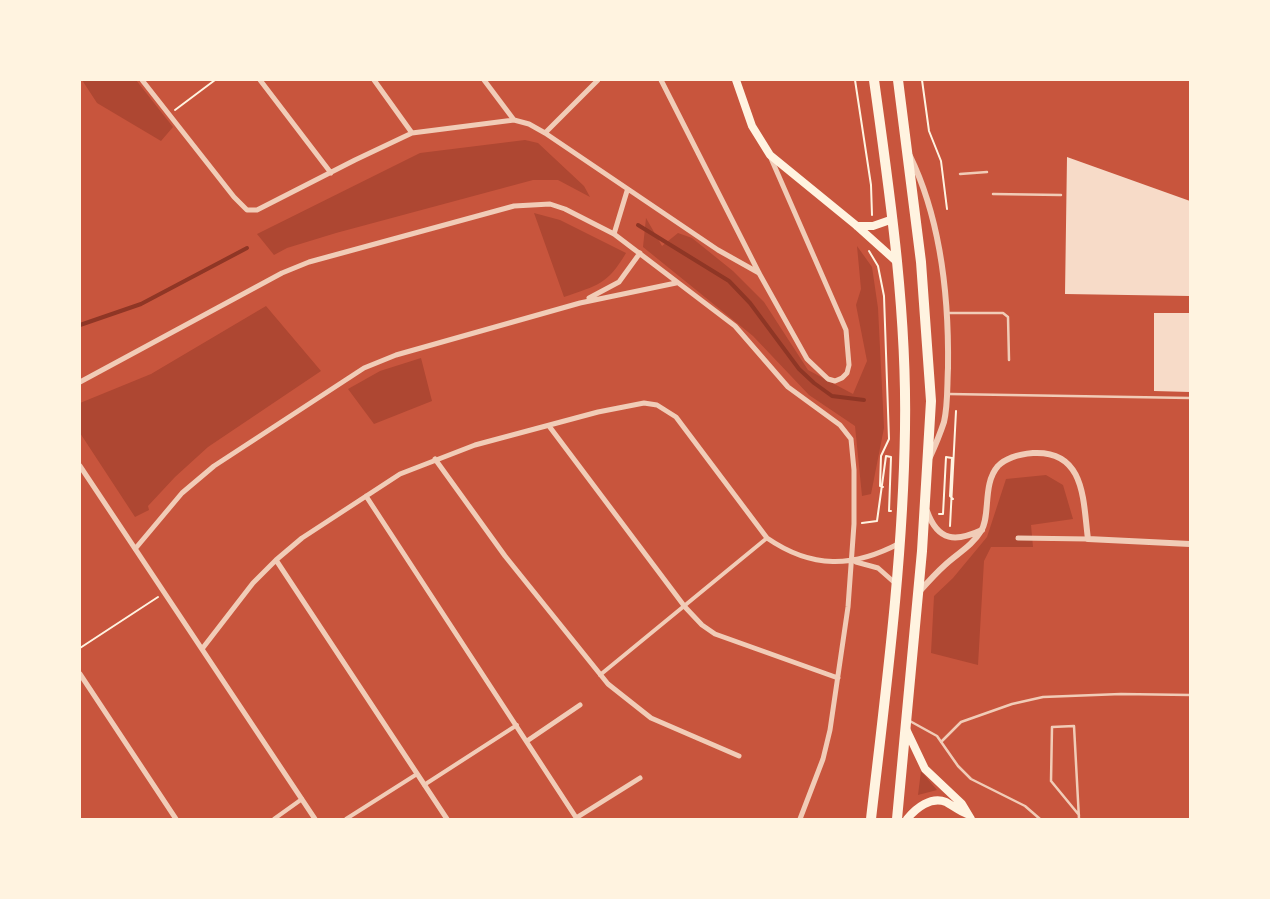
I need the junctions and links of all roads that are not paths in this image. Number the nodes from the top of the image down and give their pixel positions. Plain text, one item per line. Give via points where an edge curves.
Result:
1 (142, 80) edge
2 (260, 80) edge
3 (374, 80) edge
4 (484, 80) edge
5 (598, 80) edge
6 (661, 80) edge
7 (736, 80) edge
8 (874, 80) edge
9 (898, 80) edge
10 (514, 120) junction
11 (412, 133) junction
12 (545, 133) junction
13 (907, 149) junction
14 (770, 155) junction
15 (987, 172) dead end
16 (330, 173) junction
17 (960, 174) dead end
18 (627, 191) junction
19 (993, 194) dead end
20 (1061, 195) dead end
21 (893, 219) junction
22 (862, 227) junction
23 (614, 234) junction
24 (640, 253) junction
25 (896, 261) junction
26 (759, 273) junction
27 (676, 283) junction
28 (580, 303) junction
29 (946, 313) junction
30 (1009, 360) dead end
31 (80, 382) edge
32 (947, 394) junction
33 (1190, 398) edge
34 (549, 426) junction
35 (435, 459) junction
36 (928, 463) junction
37 (80, 466) edge
38 (366, 496) junction
39 (926, 509) junction
40 (983, 529) junction
41 (767, 538) junction
42 (1018, 538) dead end
43 (1088, 539) junction
44 (902, 542) junction
45 (1190, 544) edge
46 (135, 549) junction
47 (276, 560) junction
48 (853, 561) junction
49 (897, 586) junction
50 (918, 592) junction
51 (685, 607) junction
52 (202, 649) junction
53 (80, 674) edge
54 (600, 675) junction
55 (838, 678) junction
56 (1190, 695) edge
57 (580, 705) dead end
58 (905, 723) junction
59 (517, 725) junction
60 (527, 741) junction
61 (941, 742) junction
62 (739, 756) dead end
63 (417, 774) junction
64 (640, 778) dead end
65 (424, 785) junction
66 (302, 799) junction
67 (1078, 815) junction
68 (969, 817) edge
69 (577, 818) edge
70 (176, 819) edge
71 (274, 819) edge
72 (315, 819) edge
73 (346, 819) edge
74 (447, 819) edge
75 (800, 819) edge
76 (871, 819) edge
77 (897, 819) edge
78 (907, 819) edge
79 (1040, 819) edge
80 (1079, 819) edge

1 - 16 street via 234,197 248,210 257,210
2 - 16 street
3 - 11 street
4 - 10 street
5 - 12 street
6 - 26 street
7 - 14 main road via 752,126
8 - 21 highway
9 - 13 highway
10 - 11 street
10 - 12 street
11 - 16 street
12 - 18 street
13 - 29 street via 923,182 931,212
13 - 36 highway via 928,348 931,401
14 - 22 main road
14 - 26 street via 846,330 849,364 842,378 828,378 808,359
15 - 17 lane
18 - 23 street
18 - 26 street
19 - 20 lane
21 - 22 main road
21 - 25 highway
22 - 25 main road
23 - 24 street
23 - 31 street via 565,209 538,203 514,206 308,262
24 - 27 street
24 - 28 street via 619,282
25 - 44 highway via 904,355
27 - 28 street
27 - 48 street via 735,326 788,387 848,432 853,447
28 - 46 street via 396,355 364,368 214,466 182,493
29 - 30 lane via 1003,313 1008,317
29 - 32 street
32 - 33 lane
32 - 36 street via 944,421
34 - 35 street
34 - 41 street via 644,403 666,409 689,432
34 - 51 street
35 - 38 street via 400,474
35 - 54 street via 505,556
36 - 39 highway
37 - 46 street
38 - 47 street via 302,538
38 - 59 street
39 - 40 street via 930,521 948,536 958,539
39 - 50 highway
40 - 43 street via 988,491 998,466 1020,455 1052,454 1077,473
40 - 50 street
41 - 48 street via 801,557 823,562
41 - 51 street
42 - 43 street
43 - 45 street
44 - 48 street via 878,554
44 - 49 highway
46 - 52 street
47 - 52 street via 252,583
47 - 63 street
48 - 49 street via 878,568
48 - 55 street
49 - 76 highway
50 - 58 highway
51 - 54 street
51 - 55 street via 715,634
52 - 66 street
53 - 70 street
54 - 62 street via 651,718
55 - 75 street via 824,759
56 - 61 lane via 1044,697 1012,704 961,722
57 - 60 street
58 - 61 lane via 937,736
58 - 68 main road via 925,769 962,804
58 - 77 highway
59 - 60 street
59 - 65 street
60 - 69 street
61 - 79 lane via 971,778 1025,806
63 - 65 street
63 - 73 street
64 - 69 street
65 - 74 street
66 - 71 street
66 - 72 street
67 - 67 lane via 1051,781 1052,726 1074,726
67 - 80 lane
68 - 78 main road via 946,802 937,801 916,809

